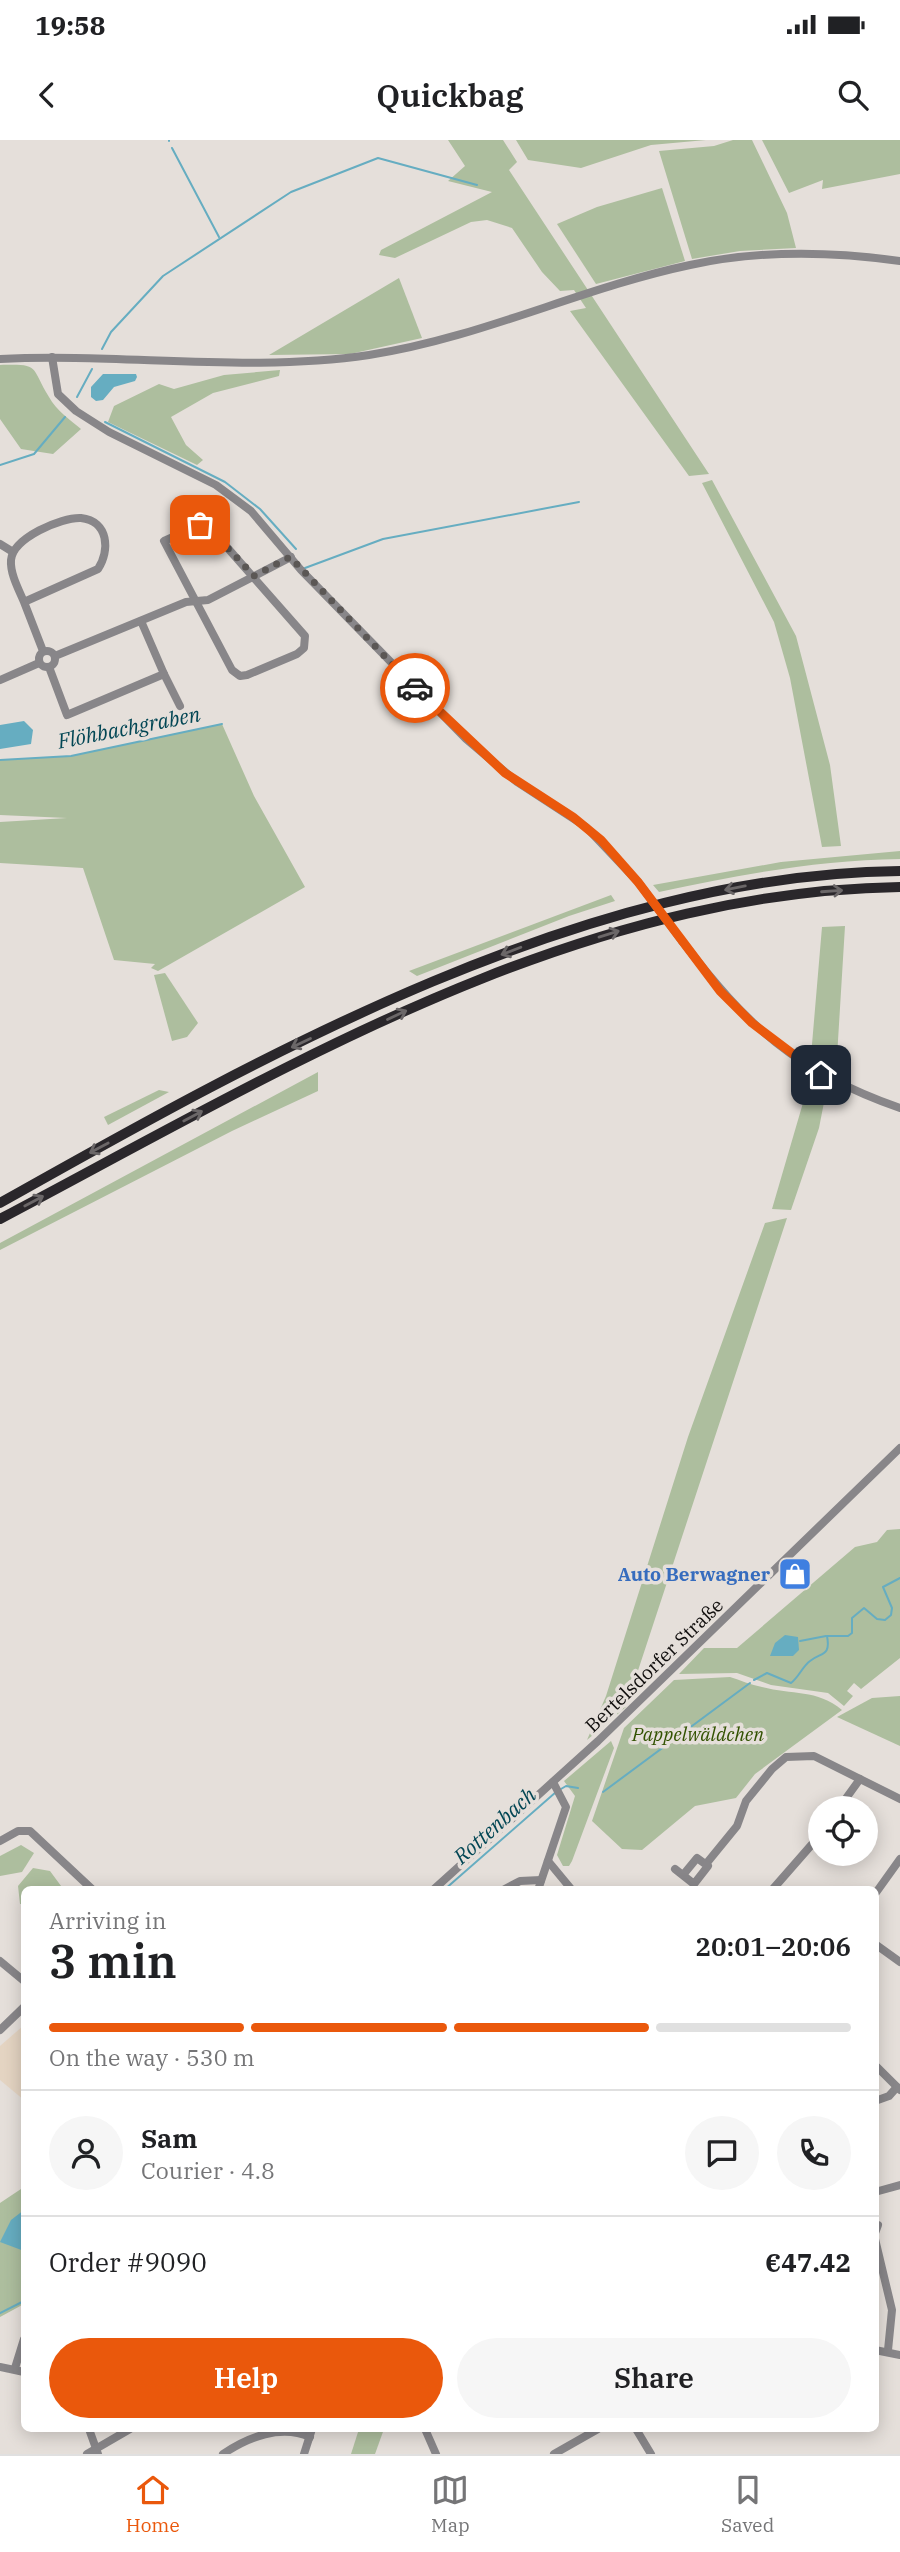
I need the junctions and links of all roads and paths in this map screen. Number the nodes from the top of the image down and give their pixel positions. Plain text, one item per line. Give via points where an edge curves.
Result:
1 (900, 261) edge
2 (52, 357) junction
3 (0, 359) edge
4 (0, 544) edge
5 (13, 552) junction
6 (290, 557) junction
7 (254, 576) junction
8 (198, 600) junction
9 (24, 602) junction
10 (141, 621) junction
11 (43, 651) junction
12 (55, 656) junction
13 (39, 663) junction
14 (49, 667) junction
15 (164, 674) junction
16 (0, 680) edge
17 (180, 706) dead end
18 (900, 871) edge
19 (900, 887) edge
20 (900, 1108) edge
21 (0, 1203) edge
22 (0, 1219) edge
23 (900, 1448) edge
24 (860, 1779) junction
25 (557, 1787) junction
26 (848, 1796) edge
27 (900, 1799) edge
28 (0, 1841) edge
29 (808, 1848) edge
30 (900, 1859) edge
31 (548, 1861) junction
32 (706, 1864) junction
33 (675, 1869) dead end
34 (683, 1875) junction
35 (541, 1881) junction
36 (89, 1886) edge
37 (437, 1886) edge
38 (511, 1886) edge
39 (539, 1886) edge
40 (569, 1886) edge
41 (775, 1886) edge
42 (879, 1888) edge
43 (879, 1947) edge
44 (0, 1961) edge
45 (900, 1962) edge
46 (21, 1978) edge
47 (21, 2010) edge
48 (0, 2030) edge
49 (879, 2069) edge
50 (899, 2089) edge
51 (879, 2100) edge
52 (900, 2185) edge
53 (879, 2191) edge
54 (879, 2256) edge
55 (21, 2349) edge
56 (879, 2350) edge
57 (888, 2350) junction
58 (900, 2354) edge
59 (0, 2367) edge
60 (15, 2368) junction
61 (21, 2371) edge
62 (90, 2432) edge
63 (126, 2432) edge
64 (428, 2432) edge
65 (593, 2432) edge
66 (638, 2432) edge
67 (311, 2433) edge
68 (98, 2451) edge
69 (87, 2454) edge
70 (223, 2454) edge
71 (304, 2454) edge
72 (436, 2454) edge
73 (554, 2454) edge
74 (651, 2454) edge

1 - 2 street via 837,254 752,255 690,265 444,340 333,359 257,363
2 - 3 street
2 - 6 street via 58,394 76,411 230,494
4 - 5 street
5 - 9 street via 11,568
5 - 9 street via 28,536 68,519 88,519 105,538 104,560 93,574
6 - 7 street
6 - 20 street, bridge via 466,739 517,782 586,827 638,882 720,991 790,1054 821,1075
7 - 8 street via 208,600
7 - 8 street via 209,528 200,525 164,541
7 - 8 street via 304,636 304,648 297,654 240,676 232,670
8 - 10 street
9 - 11 street
10 - 12 street
10 - 15 street
11 - 12 street
11 - 13 street
12 - 14 street
13 - 14 street
13 - 16 street
14 - 15 street via 67,715
15 - 17 street
18 -> 21 highway via 824,875 733,888 621,914 539,940 289,1049
22 -> 19 highway via 345,1040 547,954 661,919 733,903
23 - 25 street, Bertelsdorfer Straße
24 - 26 street
24 - 27 street
24 - 32 street via 814,1756 786,1757 746,1801 737,1826
25 - 31 street via 566,1807
25 - 37 street, Bertelsdorfer Straße via 516,1814
28 - 36 street via 18,1831 30,1831
29 - 41 street
30 - 42 street
31 - 35 street
31 - 40 street
32 - 34 street via 697,1858
32 - 34 street via 694,1884
33 - 34 street
35 - 38 street
35 - 39 street
43 - 45 street
44 - 46 street
47 - 48 street
49 - 50 street
50 - 51 street
52 - 53 street
54 - 57 street via 892,2310
55 - 60 street
56 - 57 street
57 - 58 street
59 - 60 street
60 - 61 street
62 - 68 street
63 - 68 street
64 - 72 street
65 - 73 street
66 - 74 street
67 - 70 street via 260,2435
67 - 71 street
68 - 69 street

